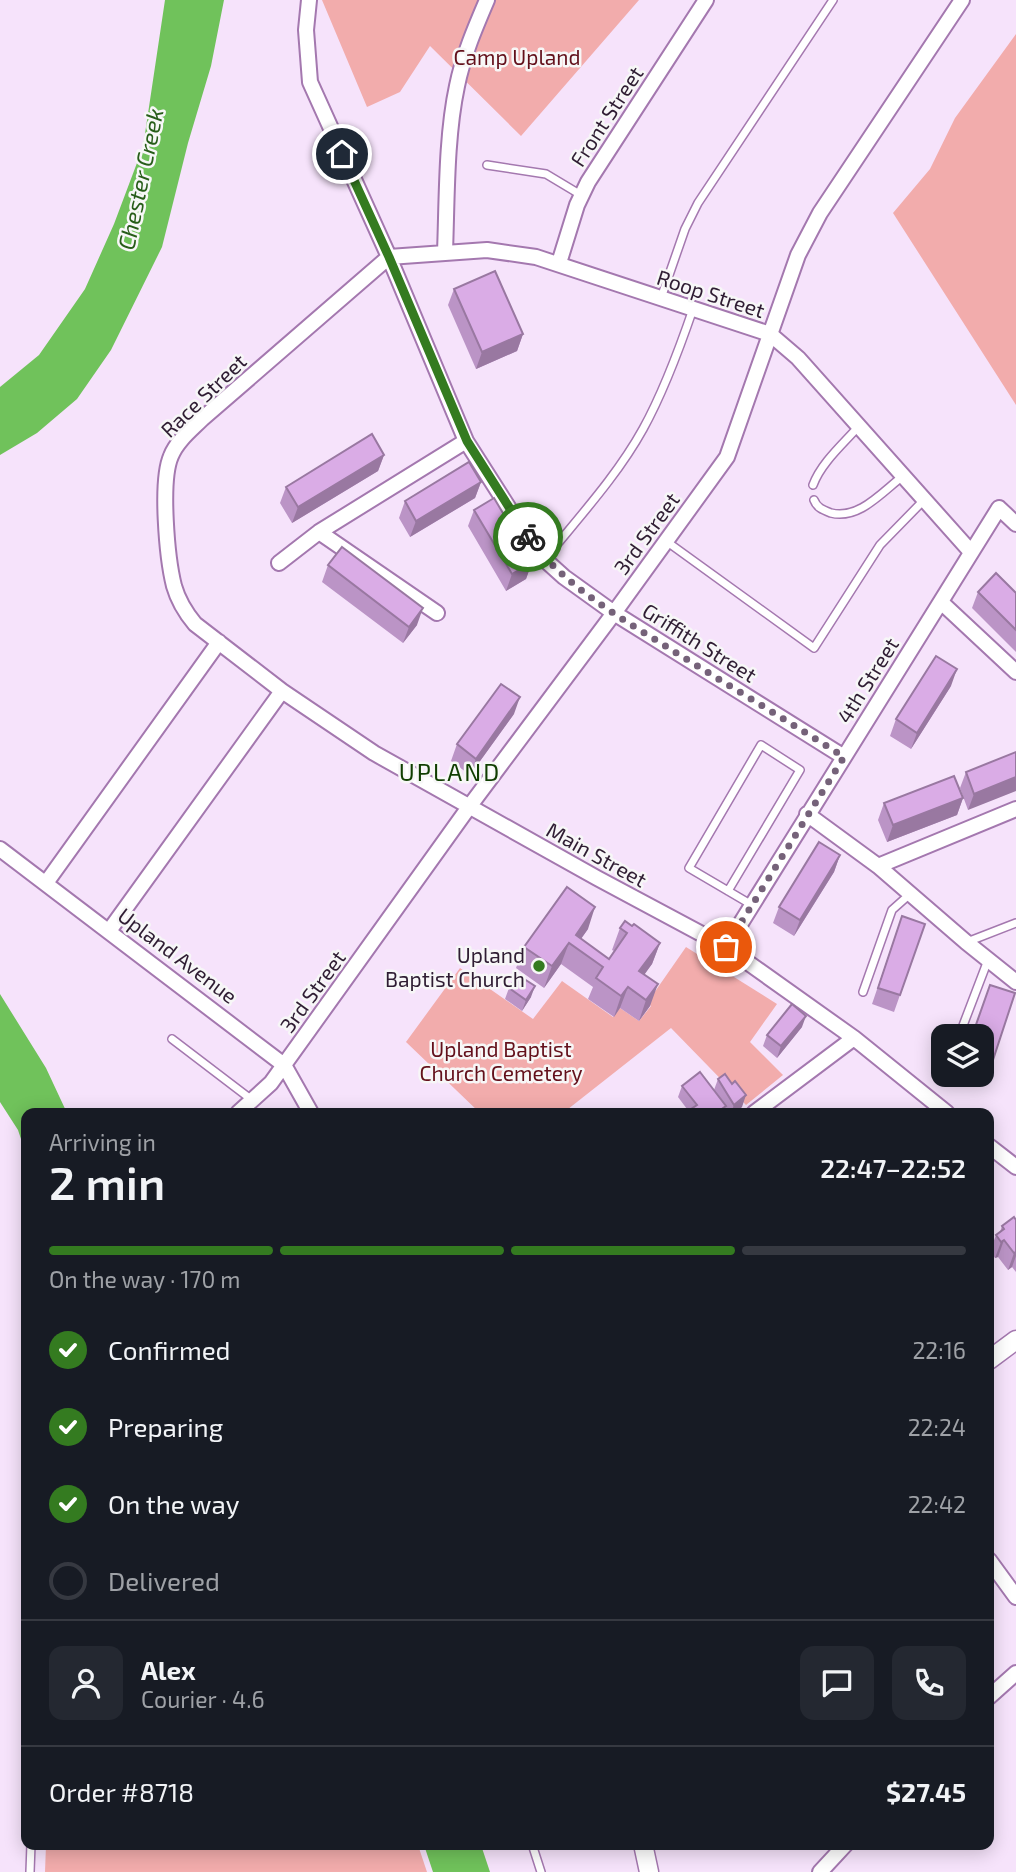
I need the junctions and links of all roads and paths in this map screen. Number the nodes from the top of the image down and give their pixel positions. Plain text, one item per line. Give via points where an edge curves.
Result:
1 (309, 0) edge
2 (487, 0) edge
3 (706, 0) edge
4 (833, 0) edge
5 (962, 0) edge
6 (487, 165) dead end
7 (582, 195) junction
8 (445, 252) junction
9 (389, 257) junction
10 (559, 263) junction
11 (661, 299) junction
12 (693, 309) junction
13 (769, 334) junction
14 (859, 426) junction
15 (467, 441) junction
16 (903, 476) junction
17 (813, 485) dead end
18 (814, 500) dead end
19 (924, 500) junction
20 (1016, 524) edge
21 (319, 532) junction
22 (665, 541) junction
23 (971, 552) junction
24 (544, 559) junction
25 (279, 563) dead end
26 (941, 602) junction
27 (438, 612) dead end
28 (614, 613) junction
29 (219, 642) junction
30 (1016, 672) edge
31 (282, 691) junction
32 (844, 757) junction
33 (469, 807) junction
34 (1016, 809) edge
35 (807, 814) junction
36 (0, 849) edge
37 (878, 866) junction
38 (47, 883) junction
39 (728, 891) junction
40 (911, 894) junction
41 (752, 905) junction
42 (1016, 923) edge
43 (109, 931) junction
44 (966, 942) junction
45 (726, 947) junction
46 (988, 960) junction
47 (1016, 982) edge
48 (863, 992) dead end
49 (964, 1024) edge
50 (172, 1038) dead end
51 (854, 1038) junction
52 (284, 1065) junction
53 (251, 1100) junction
54 (244, 1108) edge
55 (307, 1108) edge
56 (761, 1108) edge
57 (941, 1108) edge
58 (994, 1150) edge
59 (1016, 1167) edge
60 (1016, 1340) edge
61 (994, 1356) edge
62 (994, 1567) edge
63 (1016, 1597) edge
64 (1016, 1673) edge
65 (994, 1693) edge
66 (31, 1850) edge
67 (534, 1850) edge
68 (644, 1850) edge
69 (840, 1850) edge
70 (30, 1872) edge
71 (541, 1872) edge
72 (649, 1872) edge
73 (820, 1872) edge

1 - 9 street, Griffith Street via 310,82
2 - 8 street via 456,88
3 - 7 street, Front Street
4 - 11 lane via 698,203
5 - 13 street, 3rd Street via 820,213 798,255
6 - 7 lane via 546,174
7 - 10 street, Front Street
8 - 9 street, Roop Street
8 - 10 street, Roop Street via 487,250
9 - 15 street, Griffith Street
9 - 29 street, Race Street via 202,418 170,457 165,499 174,586 195,624
10 - 11 street, Roop Street
11 - 12 street, Roop Street
12 - 13 street, Roop Street
12 - 24 lane via 643,429
13 - 14 street, Roop Street via 798,358
13 - 22 street, 3rd Street via 727,457
14 - 16 street, Roop Street
14 - 17 lane
15 - 21 street
15 - 24 street, Griffith Street
16 - 18 lane via 856,512 842,516 823,511
16 - 19 street, Roop Street
19 - 22 lane via 880,545 814,648
19 - 23 street, Roop Street
20 - 23 street, 4th Street via 999,508
21 - 25 street
21 - 27 street
22 - 28 street, 3rd Street
23 - 26 street, 4th Street
24 - 28 street, Griffith Street
26 - 30 street
26 - 32 street, 4th Street
28 - 32 street, Griffith Street
28 - 33 street, 3rd Street
29 - 31 street, Main Street
29 - 38 street
31 - 33 street, Main Street via 374,753
31 - 43 street
32 - 35 street, 4th Street
33 - 45 street, Main Street
33 - 52 street, 3rd Street
34 - 37 street
35 - 37 street
35 - 41 street, 4th Street
36 - 38 street, Upland Avenue
37 - 40 street
38 - 43 street, Upland Avenue
39 - 39 lane via 689,868 761,745 800,770
39 - 41 lane
40 - 44 street
40 - 48 lane via 892,910
41 - 45 street, 4th Street
42 - 44 lane
43 - 52 street, Upland Avenue
44 - 46 street
45 - 51 street, Main Street
46 - 47 street
46 - 49 lane
50 - 53 lane
51 - 56 street
51 - 57 street, Main Street
52 - 53 street, 3rd Street
52 - 55 street, Upland Avenue
53 - 54 street, 3rd Street
58 - 59 street
60 - 61 street
62 - 63 street
64 - 65 street
66 - 70 lane
67 - 71 lane
68 - 72 street
69 - 73 street

